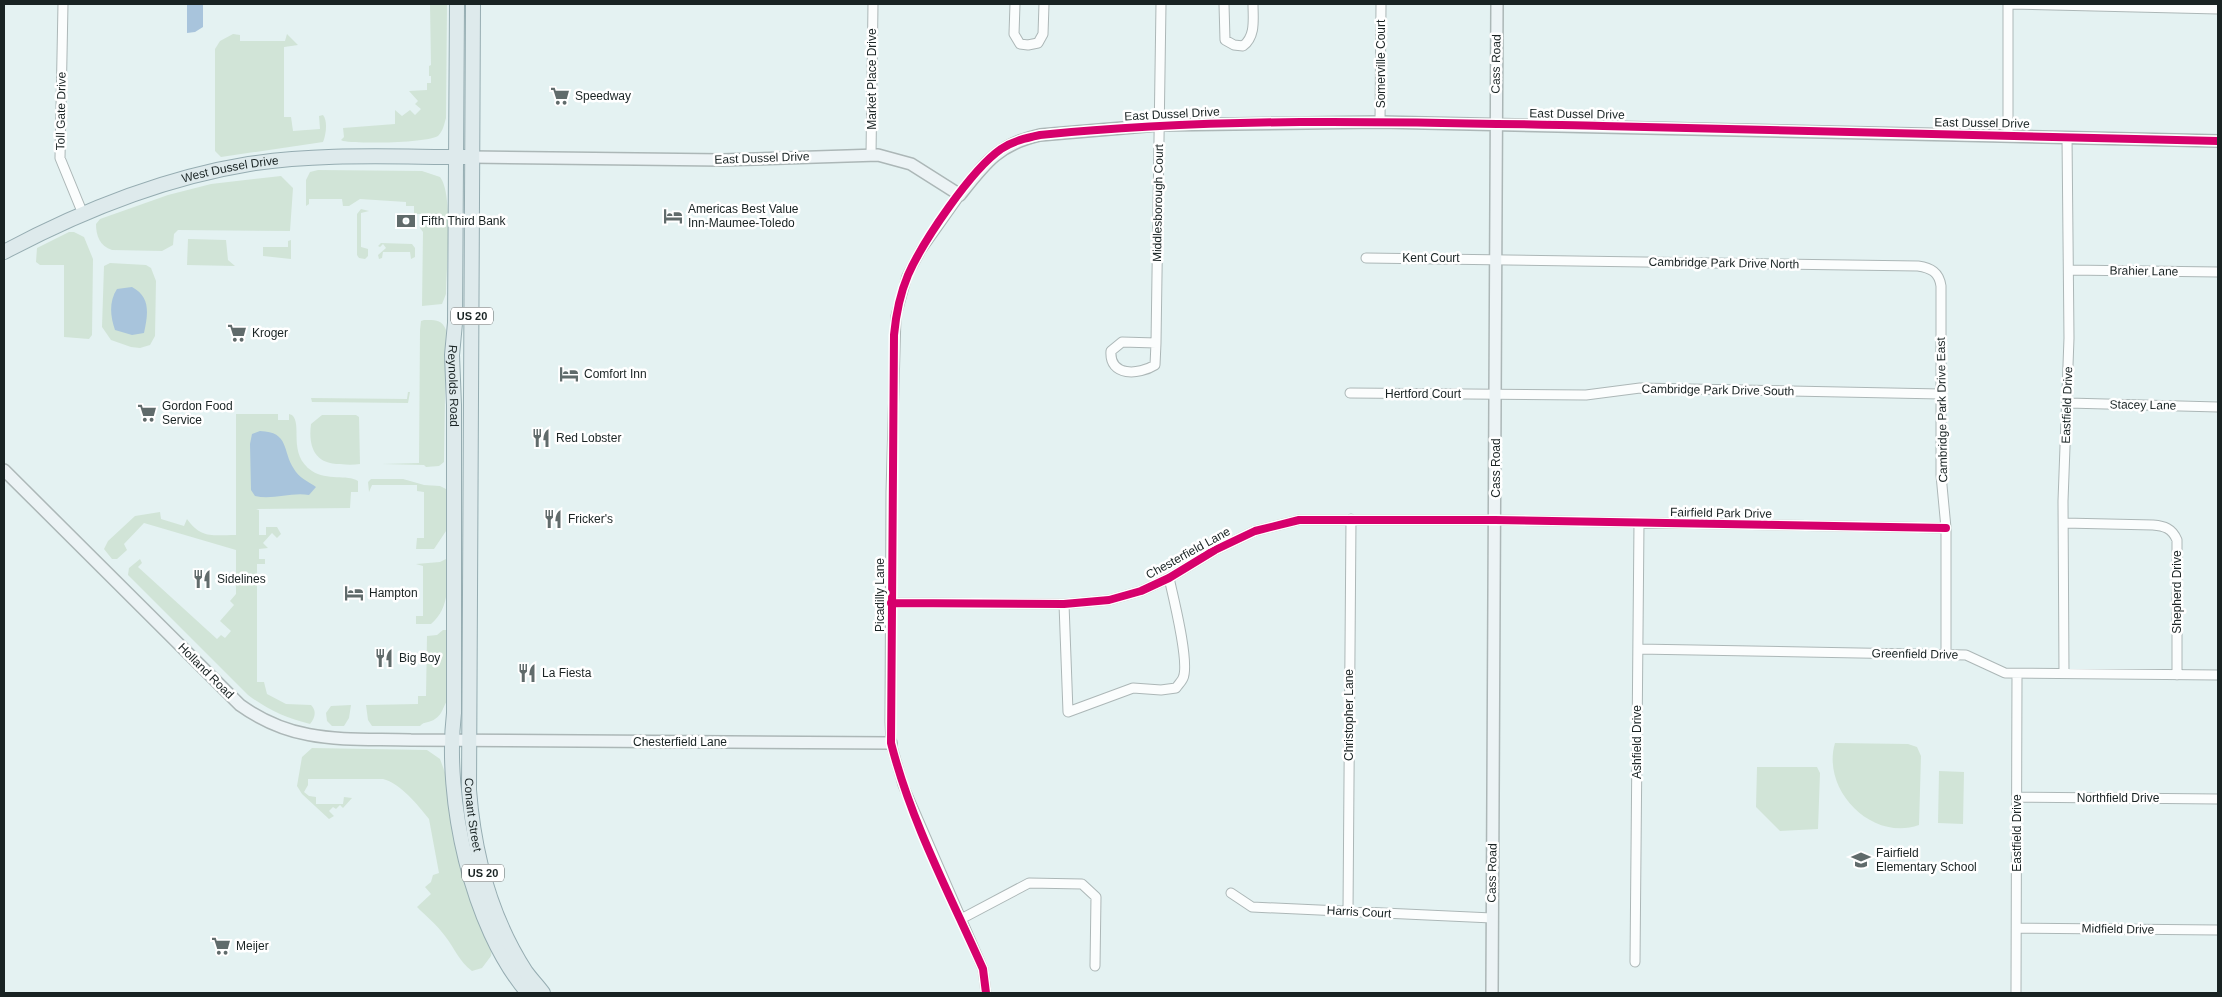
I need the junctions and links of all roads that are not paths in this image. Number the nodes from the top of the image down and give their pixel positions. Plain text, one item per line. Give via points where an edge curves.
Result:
1 (63, 4) edge
2 (457, 4) edge
3 (473, 4) edge
4 (872, 4) edge
5 (1015, 4) edge
6 (1044, 4) edge
7 (1162, 4) edge
8 (1224, 4) edge
9 (1253, 4) edge
10 (1497, 4) edge
11 (2009, 4) edge
12 (1381, 5) edge
13 (2218, 9) edge
14 (1380, 122) junction
15 (1495, 123) junction
16 (1158, 125) junction
17 (2008, 134) junction
18 (2067, 136) junction
19 (2218, 141) edge
20 (871, 155) junction
21 (471, 156) junction
22 (456, 157) junction
23 (960, 195) junction
24 (83, 214) junction
25 (4, 252) edge
26 (1366, 258) dead end
27 (1497, 259) junction
28 (2069, 270) junction
29 (2218, 272) edge
30 (1941, 286) joint
31 (1156, 343) junction
32 (1350, 393) dead end
33 (1496, 394) junction
34 (1940, 394) junction
35 (2068, 403) junction
36 (2218, 406) edge
37 (4, 470) edge
38 (1351, 519) junction
39 (1495, 520) junction
40 (1639, 523) junction
41 (2064, 523) junction
42 (1946, 528) junction
43 (1169, 578) junction
44 (891, 603) junction
45 (1064, 604) junction
46 (1638, 649) junction
47 (1946, 654) junction
48 (2064, 673) junction
49 (2017, 674) junction
50 (2177, 674) junction
51 (2218, 675) edge
52 (451, 740) junction
53 (469, 740) junction
54 (891, 743) junction
55 (2017, 797) junction
56 (2218, 799) edge
57 (1231, 893) dead end
58 (1348, 911) junction
59 (1492, 918) junction
60 (961, 919) junction
61 (2017, 928) junction
62 (2218, 930) edge
63 (1635, 962) dead end
64 (1095, 966) dead end
65 (525, 990) edge
66 (543, 993) edge
67 (986, 993) edge
68 (1492, 993) edge
69 (2016, 993) edge

1 - 24 street, Toll Gate Drive via 60,158
2 - 22 main road, Reynolds Road / US 20
3 - 21 main road, Reynolds Road / US 20
4 - 20 street, Market Place Drive
5 - 6 street via 1014,34 1020,44 1028,46 1038,43 1043,34
7 - 16 street, Middlesborough Court
8 - 9 street via 1225,40 1243,46 1252,33
10 - 15 street, Cass Road
11 - 13 street
11 - 17 street
12 - 14 street, Somerville Court
14 - 15 street, East Dussel Drive
14 - 16 street, East Dussel Drive
15 - 17 street, East Dussel Drive
15 - 27 street, Cass Road
16 - 23 street, East Dussel Drive via 1040,134 1023,139 988,160
16 - 31 street, Middlesborough Court
17 - 18 street, East Dussel Drive
18 - 19 street, East Dussel Drive
18 - 28 street, Eastfield Drive
20 - 21 street, East Dussel Drive via 722,160
20 - 23 street, East Dussel Drive via 897,158 911,164
21 - 22 main road, West Dussel Drive
21 - 53 main road, Reynolds Road / US 20
22 - 24 main road, West Dussel Drive via 316,158 249,164 184,179 121,198
22 - 52 main road, Reynolds Road / US 20 via 452,380 454,704
23 - 44 street, Picadilly Lane via 921,250 907,276 896,316
24 - 25 main road, West Dussel Drive
26 - 27 street, Kent Court
27 - 30 street, Cambridge Park Drive North via 1918,266 1932,270 1940,278
27 - 33 street, Cass Road
28 - 29 street, Brahier Lane
28 - 35 street, Eastfield Drive
30 - 34 street, Cambridge Park Drive East
31 - 31 street, Middlesborough Court via 1122,342 1111,351 1110,359 1117,369 1146,371 1155,366
32 - 33 street, Hertford Court
33 - 34 street, Cambridge Park Drive South via 1586,395 1640,388
33 - 39 street, Cass Road
34 - 42 street, Cambridge Park Drive East via 1941,475
35 - 36 street, Stacey Lane
35 - 41 street, Eastfield Drive
37 - 52 street, Holland Road via 240,705 258,718 309,736
38 - 39 street, Chesterfield Lane
38 - 43 street, Chesterfield Lane via 1299,520 1255,531 1215,550
38 - 58 street, Christopher Lane
39 - 40 street, Fairfield Park Drive
39 - 59 street, Cass Road
40 - 42 street, Fairfield Park Drive
40 - 46 street, Ashfield Drive
41 - 48 street, Eastfield Drive
41 - 50 street, Shepherd Drive via 2153,524 2174,534 2177,540
42 - 47 street, Cambridge Park Drive East
43 - 45 street, Chesterfield Lane via 1123,597 1088,604
43 - 45 street via 1185,669 1184,678 1176,688 1132,688 1068,712
44 - 45 street, Chesterfield Lane
44 - 54 street, Picadilly Lane
46 - 47 street, Greenfield Drive
46 - 63 street, Ashfield Drive
47 - 49 street, Greenfield Drive via 1966,655 1998,671
48 - 49 street, Greenfield Drive
48 - 50 street, Greenfield Drive
49 - 55 street, Eastfield Drive
50 - 51 street, Greenfield Drive
52 - 53 street, Holland Road
52 - 65 main road, Conant Street / US 20 via 456,813 471,877 493,935
53 - 54 street, Chesterfield Lane
53 - 66 main road, Conant Street / US 20 via 471,816 489,895 513,949
54 - 60 street, Picadilly Lane via 915,817
55 - 56 street, Northfield Drive
55 - 61 street, Eastfield Drive
57 - 58 street, Harris Court via 1252,907
58 - 59 street, Harris Court
59 - 68 street, Cass Road
60 - 64 street via 1029,883 1082,884 1096,897
60 - 67 street, Picadilly Lane via 983,969
61 - 62 street, Midfield Drive
61 - 69 street, Eastfield Drive

